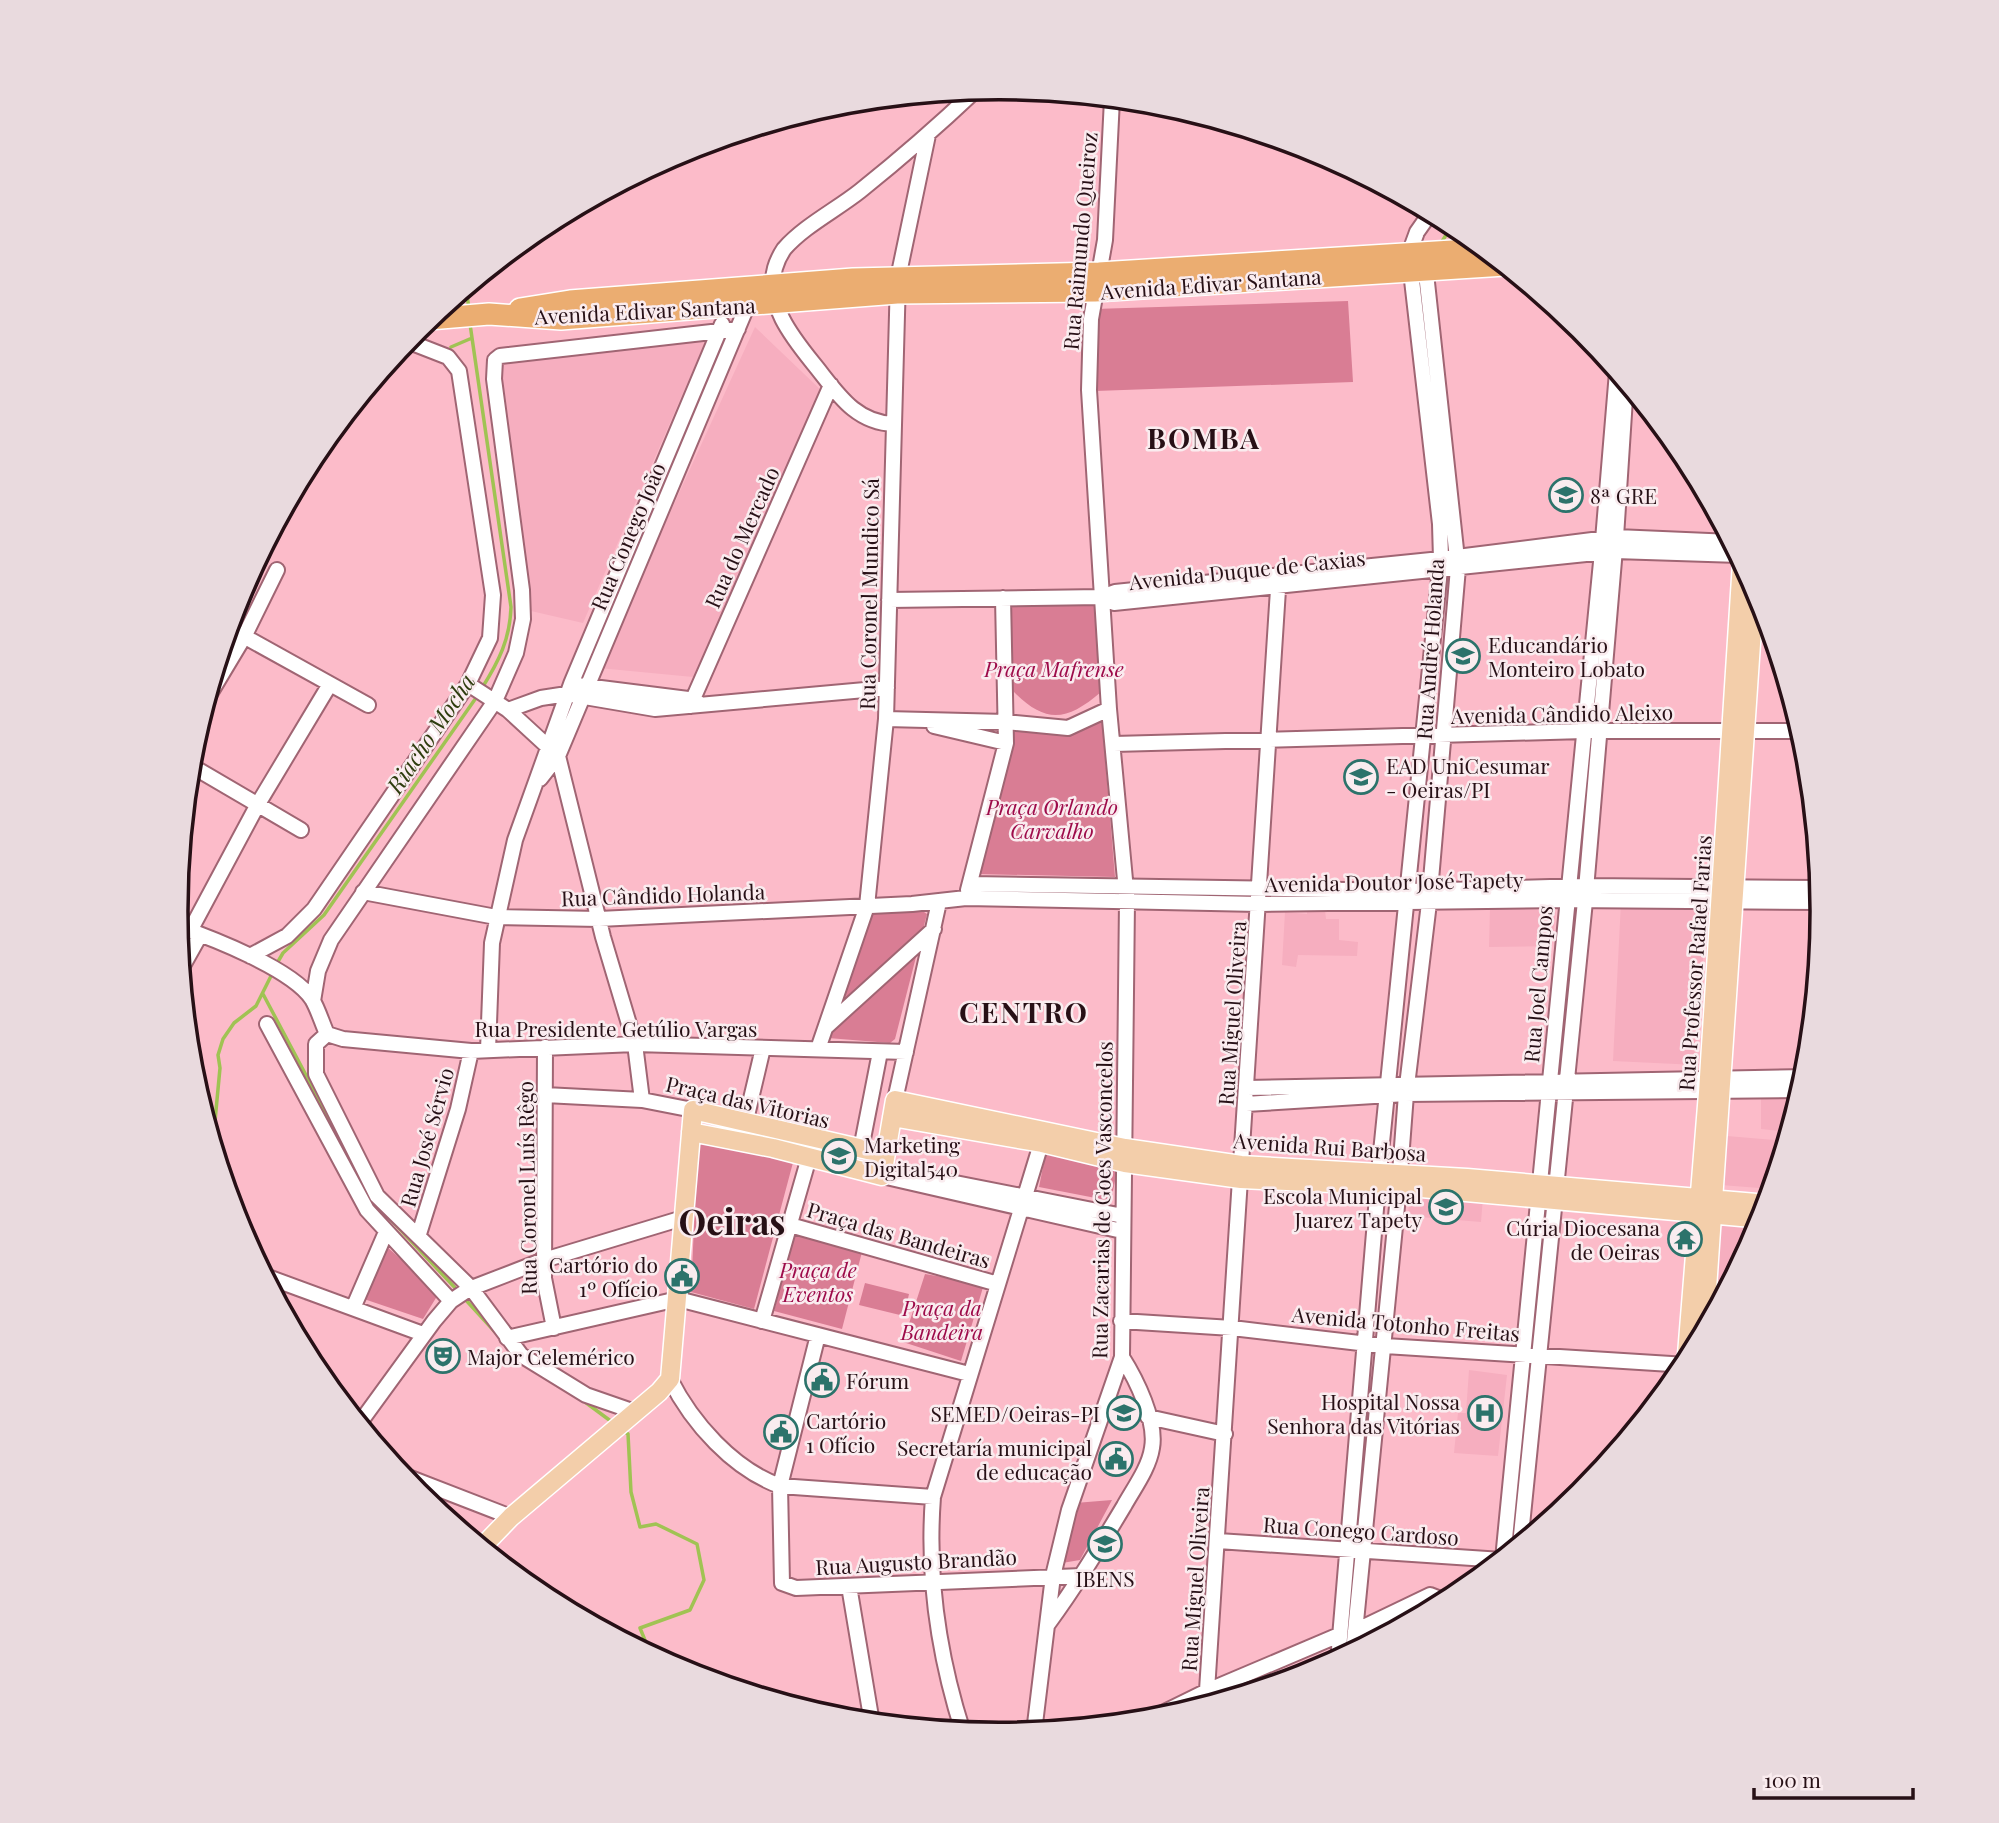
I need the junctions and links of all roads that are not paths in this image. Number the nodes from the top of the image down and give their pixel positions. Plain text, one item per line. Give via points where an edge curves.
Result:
1 (965, 101) edge
2 (1112, 108) edge
3 (928, 135) junction
4 (1428, 223) edge
5 (1470, 251) edge
6 (1417, 257) junction
7 (1489, 264) edge
8 (1097, 282) junction
9 (898, 286) junction
10 (774, 293) junction
11 (737, 300) junction
12 (447, 317) edge
13 (738, 329) junction
14 (720, 330) junction
15 (418, 346) edge
16 (1616, 384) edge
17 (831, 385) junction
18 (1625, 394) edge
19 (894, 424) junction
20 (650, 497) junction
21 (665, 502) junction
22 (1722, 542) edge
23 (1609, 545) junction
24 (1729, 554) edge
25 (1457, 562) junction
26 (1441, 564) junction
27 (277, 570) dead end
28 (1278, 581) junction
29 (1742, 584) edge
30 (1101, 597) junction
31 (1003, 598) junction
32 (888, 600) junction
33 (1752, 610) edge
34 (238, 633) edge
35 (244, 637) junction
36 (226, 667) edge
37 (330, 684) junction
38 (469, 685) junction
39 (887, 688) junction
40 (577, 690) junction
41 (494, 700) junction
42 (691, 703) junction
43 (368, 705) dead end
44 (1109, 709) junction
45 (508, 710) junction
46 (887, 719) junction
47 (905, 719) junction
48 (1006, 722) junction
49 (1591, 731) junction
50 (1739, 731) junction
51 (1791, 732) edge
52 (1444, 735) junction
53 (1425, 737) junction
54 (1270, 739) junction
55 (1006, 743) junction
56 (1114, 744) junction
57 (553, 751) junction
58 (200, 771) edge
59 (258, 804) junction
60 (301, 830) dead end
61 (1259, 888) junction
62 (1811, 889) edge
63 (968, 891) junction
64 (363, 892) junction
65 (1567, 893) junction
66 (1585, 893) junction
67 (1126, 894) junction
68 (1728, 895) junction
69 (1409, 896) junction
70 (1430, 896) junction
71 (1811, 901) edge
72 (939, 902) junction
73 (1259, 904) junction
74 (867, 906) junction
75 (496, 917) junction
76 (599, 919) junction
77 (934, 929) junction
78 (189, 930) edge
79 (250, 956) junction
80 (308, 996) junction
81 (267, 1024) dead end
82 (825, 1028) junction
83 (327, 1034) junction
84 (635, 1044) junction
85 (545, 1047) junction
86 (763, 1048) junction
87 (818, 1049) junction
88 (488, 1050) junction
89 (471, 1051) junction
90 (880, 1052) junction
91 (906, 1052) junction
92 (1794, 1078) edge
93 (1715, 1085) junction
94 (1549, 1087) junction
95 (1565, 1087) junction
96 (1247, 1088) junction
97 (1407, 1089) junction
98 (1792, 1089) edge
99 (1387, 1090) junction
100 (545, 1095) junction
101 (642, 1100) junction
102 (1246, 1104) junction
103 (893, 1108) junction
104 (693, 1110) junction
105 (745, 1123) junction
106 (691, 1132) junction
107 (1043, 1137) junction
108 (814, 1139) junction
109 (741, 1141) junction
110 (861, 1149) junction
111 (1125, 1155) junction
112 (809, 1157) junction
113 (880, 1168) junction
114 (1241, 1172) junction
115 (1379, 1178) junction
116 (1400, 1180) junction
117 (1547, 1192) junction
118 (1025, 1203) junction
119 (1756, 1204) edge
120 (1706, 1206) junction
121 (1123, 1216) junction
122 (1751, 1216) edge
123 (683, 1218) junction
124 (790, 1225) junction
125 (1122, 1231) junction
126 (386, 1232) junction
127 (419, 1234) junction
128 (544, 1260) junction
129 (276, 1280) edge
130 (998, 1284) junction
131 (462, 1294) junction
132 (678, 1300) junction
133 (354, 1306) junction
134 (1704, 1313) edge
135 (762, 1321) junction
136 (1121, 1321) junction
137 (554, 1328) junction
138 (1232, 1328) junction
139 (424, 1334) junction
140 (818, 1335) junction
141 (1690, 1337) edge
142 (507, 1338) junction
143 (1366, 1344) junction
144 (1385, 1346) junction
145 (1522, 1353) junction
146 (1542, 1354) junction
147 (1122, 1357) junction
148 (1672, 1365) edge
149 (969, 1374) junction
150 (670, 1379) junction
151 (632, 1415) junction
152 (364, 1417) edge
153 (1148, 1418) junction
154 (1226, 1434) junction
155 (425, 1484) edge
156 (780, 1486) junction
157 (933, 1497) junction
158 (511, 1517) junction
159 (1521, 1533) edge
160 (487, 1541) edge
161 (1218, 1541) junction
162 (1503, 1548) edge
163 (1347, 1551) junction
164 (1364, 1552) junction
165 (1489, 1559) edge
166 (1053, 1576) junction
167 (1082, 1577) junction
168 (934, 1581) junction
169 (849, 1586) junction
170 (1433, 1596) edge
171 (1046, 1627) junction
172 (1355, 1631) junction
173 (1339, 1635) junction
174 (1354, 1642) edge
175 (1338, 1649) edge
176 (1211, 1696) edge
177 (1206, 1697) edge
178 (870, 1712) edge
179 (960, 1722) edge
180 (1035, 1722) edge

1 - 3 street
2 - 8 street, Rua Raimundo Queiroz via 1105,240
3 - 9 street, Rua Coronel Mundico Sá
3 - 10 street via 785,249 774,272
4 - 6 street
5 - 6 highway, Avenida Edivar Santana
6 - 7 highway, Avenida Edivar Santana
6 - 8 highway, Avenida Edivar Santana
6 - 25 street, Rua André Holanda
6 - 26 street, Rua André Holanda
8 - 9 highway, Avenida Edivar Santana
8 - 30 street, Rua Raimundo Queiroz via 1089,390
9 - 10 highway, Avenida Edivar Santana
9 - 19 street, Rua Coronel Mundico Sá
10 - 11 highway, Avenida Edivar Santana
10 - 17 street via 781,318
11 - 12 highway, Avenida Edivar Santana via 570,301
11 - 13 street, Rua Conego João
11 - 14 street, Rua Conego João
13 - 14 street
13 - 21 street, Rua Conego João
14 - 20 street, Rua Conego João
14 - 41 street via 495,360 523,619 516,653
15 - 38 street via 453,361 462,383 494,611 485,652
16 - 23 street, Rua Joel Campos
17 - 19 street via 862,416
17 - 42 street, Rua do Mercado
18 - 23 street, Rua Joel Campos
19 - 32 street, Rua Coronel Mundico Sá
20 - 21 street
20 - 40 street, Rua Conego João
21 - 40 street, Rua Conego João
22 - 23 street, Avenida Duque de Caxias
23 - 24 street, Avenida Duque de Caxias
23 - 25 street, Avenida Duque de Caxias
23 - 49 street, Rua Joel Campos
25 - 26 street, Avenida Duque de Caxias
25 - 52 street, Rua André Holanda
26 - 28 street, Avenida Duque de Caxias
26 - 53 street, Rua André Holanda
27 - 35 street
28 - 30 street, Avenida Duque de Caxias via 1114,603
28 - 54 street, Rua Miguel Oliveira
29 - 50 main road, Rua Professor Rafael Farias
30 - 31 street, Avenida Duque de Caxias
30 - 44 street, Rua Zacarias de Goes Vasconcelos
31 - 32 street, Avenida Duque de Caxias
31 - 48 street
32 - 39 street, Rua Coronel Mundico Sá
33 - 50 main road, Rua Professor Rafael Farias
34 - 35 street
35 - 36 street
35 - 37 street
37 - 43 street
37 - 59 street
38 - 41 street
38 - 79 street via 314,909 286,936
39 - 42 street
39 - 46 street, Rua Coronel Mundico Sá
40 - 42 street via 645,709
40 - 45 street
40 - 57 street, Rua Conego João
41 - 45 street
41 - 64 street
44 - 48 street via 1068,727
44 - 56 street, Rua Zacarias de Goes Vasconcelos
45 - 57 street
46 - 47 street
46 - 74 street, Rua Coronel Mundico Sá
47 - 48 street
47 - 55 street
48 - 55 street
49 - 50 street, Avenida Cândido Aleixo
49 - 52 street, Avenida Cândido Aleixo
49 - 65 street, Rua Joel Campos
49 - 66 street, Rua Joel Campos
50 - 51 street, Avenida Cândido Aleixo
50 - 68 main road, Rua Professor Rafael Farias
52 - 53 street, Avenida Cândido Aleixo
52 - 70 street, Rua André Holanda
53 - 54 street, Avenida Cândido Aleixo
53 - 69 street, Rua André Holanda
54 - 56 street, Avenida Cândido Aleixo
54 - 61 street, Rua Miguel Oliveira
55 - 63 street
56 - 67 street, Rua Zacarias de Goes Vasconcelos
57 - 75 street, Rua Conego João via 515,840
57 - 76 street
58 - 59 street
59 - 60 street
59 - 78 street
61 - 67 street, Avenida Doutor José Tapety
61 - 69 street, Avenida Doutor José Tapety
61 - 73 street, Rua Miguel Oliveira
62 - 68 street, Avenida Doutor José Tapety
63 - 67 street, Avenida Doutor José Tapety
63 - 72 street, Rua Cândido Holanda
64 - 75 street, Rua Cândido Holanda
64 - 80 street via 322,958
65 - 66 street, Avenida Doutor José Tapety
65 - 70 street, Avenida Doutor José Tapety
65 - 94 street, Rua Joel Campos
66 - 68 street, Avenida Doutor José Tapety
66 - 95 street, Rua Joel Campos
67 - 73 street, Avenida Doutor José Tapety
67 - 111 street, Rua Zacarias de Goes Vasconcelos
68 - 71 street, Avenida Doutor José Tapety
68 - 93 main road, Rua Professor Rafael Farias
69 - 70 street, Avenida Doutor José Tapety
69 - 73 street, Avenida Doutor José Tapety
69 - 99 street, Rua André Holanda
70 - 97 street, Rua André Holanda
72 - 74 street, Rua Cândido Holanda
72 - 77 street
73 - 96 street, Rua Miguel Oliveira
74 - 76 street, Rua Cândido Holanda
74 - 82 street, Rua Coronel Mundico Sá
75 - 76 street, Rua Cândido Holanda
75 - 88 street, Rua Conego João via 489,973
76 - 84 street
77 - 82 street
77 - 91 street
78 - 79 street
79 - 80 street
80 - 83 street
81 - 126 street via 355,1191
82 - 87 street, Rua Coronel Mundico Sá
83 - 89 street, Rua Presidente Getúlio Vargas
83 - 127 street via 316,1044 316,1074 372,1189
84 - 85 street, Rua Presidente Getúlio Vargas
84 - 86 street, Rua Presidente Getúlio Vargas
84 - 101 street
85 - 88 street, Rua Presidente Getúlio Vargas
85 - 100 street, Rua Coronel Luís Rêgo
86 - 87 street, Rua Presidente Getúlio Vargas
86 - 105 street
87 - 90 street, Rua Presidente Getúlio Vargas
88 - 89 street, Rua Presidente Getúlio Vargas
89 - 127 street, Rua José Sérvio
90 - 91 street, Rua Presidente Getúlio Vargas
90 - 110 street
91 - 103 street
92 - 93 street
93 - 95 street
93 - 98 street
93 - 120 main road, Rua Professor Rafael Farias
94 - 95 street
94 - 97 street
94 - 117 street, Rua Joel Campos
95 - 117 street, Rua Joel Campos
96 - 99 street
96 - 102 street, Rua Miguel Oliveira
97 - 99 street
97 - 116 street, Rua André Holanda
99 - 102 street
99 - 115 street, Rua André Holanda
100 - 101 street, Praça das Vitorias
100 - 128 street, Rua Coronel Luís Rêgo
101 - 104 street, Praça das Vitorias
102 - 114 street, Rua Miguel Oliveira
103 - 107 main road, Avenida Rui Barbosa
103 - 113 main road
104 - 105 main road, Praça das Vitorias
104 - 106 main road
105 - 108 main road, Praça das Vitorias
105 - 109 street
106 - 109 main road
106 - 123 main road
107 - 111 main road, Avenida Rui Barbosa
107 - 118 street
108 - 110 main road, Praça das Vitorias
108 - 112 street
109 - 112 main road
110 - 113 main road, Praça das Vitorias
111 - 114 main road, Avenida Rui Barbosa
111 - 121 street, Rua Zacarias de Goes Vasconcelos
112 - 113 main road
112 - 124 street
113 - 118 street
114 - 115 main road, Avenida Rui Barbosa
114 - 138 street, Rua Miguel Oliveira
115 - 116 main road, Avenida Rui Barbosa
115 - 143 street, Rua André Holanda
116 - 117 main road, Avenida Rui Barbosa
116 - 144 street, Rua André Holanda
117 - 120 main road, Avenida Rui Barbosa
117 - 145 street, Rua Joel Campos
117 - 146 street, Rua Joel Campos
118 - 121 street
118 - 125 street
118 - 130 street
119 - 120 main road, Avenida Rui Barbosa
120 - 122 main road, Avenida Rui Barbosa
120 - 134 main road, Rua Professor Rafael Farias
120 - 141 main road, Rua Professor Rafael Farias
121 - 125 street, Rua Zacarias de Goes Vasconcelos
123 - 128 street
123 - 132 main road
124 - 130 street, Praça das Bandeiras
124 - 135 street
125 - 136 street, Rua Zacarias de Goes Vasconcelos
126 - 131 street
126 - 133 street
127 - 131 street
128 - 131 street
128 - 137 street, Rua Coronel Luís Rêgo
129 - 133 street
130 - 149 street
131 - 139 street
131 - 142 street
132 - 135 street
132 - 137 street
132 - 150 main road
133 - 139 street
135 - 140 street
136 - 138 street, Avenida Totonho Freitas
136 - 147 street, Rua Zacarias de Goes Vasconcelos
137 - 142 street
138 - 143 street, Avenida Totonho Freitas
138 - 154 street, Rua Miguel Oliveira
139 - 152 street
140 - 149 street
140 - 156 street
142 - 151 street via 521,1355 558,1380
143 - 144 street, Avenida Totonho Freitas
143 - 163 street, Rua André Holanda
144 - 145 street, Avenida Totonho Freitas
144 - 164 street, Rua André Holanda
145 - 146 street, Avenida Totonho Freitas
145 - 162 street, Rua Joel Campos
146 - 148 street, Avenida Totonho Freitas
146 - 159 street, Rua Joel Campos
147 - 153 street via 1141,1392
147 - 166 street, Rua Zacarias de Goes Vasconcelos via 1069,1510
149 - 157 street
150 - 151 main road
150 - 156 street via 694,1417 734,1460 755,1476
151 - 158 main road
153 - 154 street
153 - 167 street via 1153,1434 1148,1462
154 - 161 street, Rua Miguel Oliveira
155 - 158 street
156 - 157 street
156 - 169 street, Rua Augusto Brandão via 782,1583 796,1588
157 - 168 street
158 - 160 main road
161 - 163 street, Rua Conego Cardoso
161 - 177 street, Rua Miguel Oliveira
163 - 164 street, Rua Conego Cardoso
163 - 173 street, Rua André Holanda
164 - 165 street, Rua Conego Cardoso
164 - 172 street, Rua André Holanda
166 - 167 street, Rua Augusto Brandão
166 - 168 street, Rua Augusto Brandão
166 - 171 street, Rua Zacarias de Goes Vasconcelos
167 - 171 street
168 - 169 street, Rua Augusto Brandão
168 - 179 street via 941,1653
169 - 178 street
170 - 172 street
171 - 180 street, Rua Zacarias de Goes Vasconcelos
172 - 174 street, Rua André Holanda
173 - 175 street, Rua André Holanda
173 - 176 street

